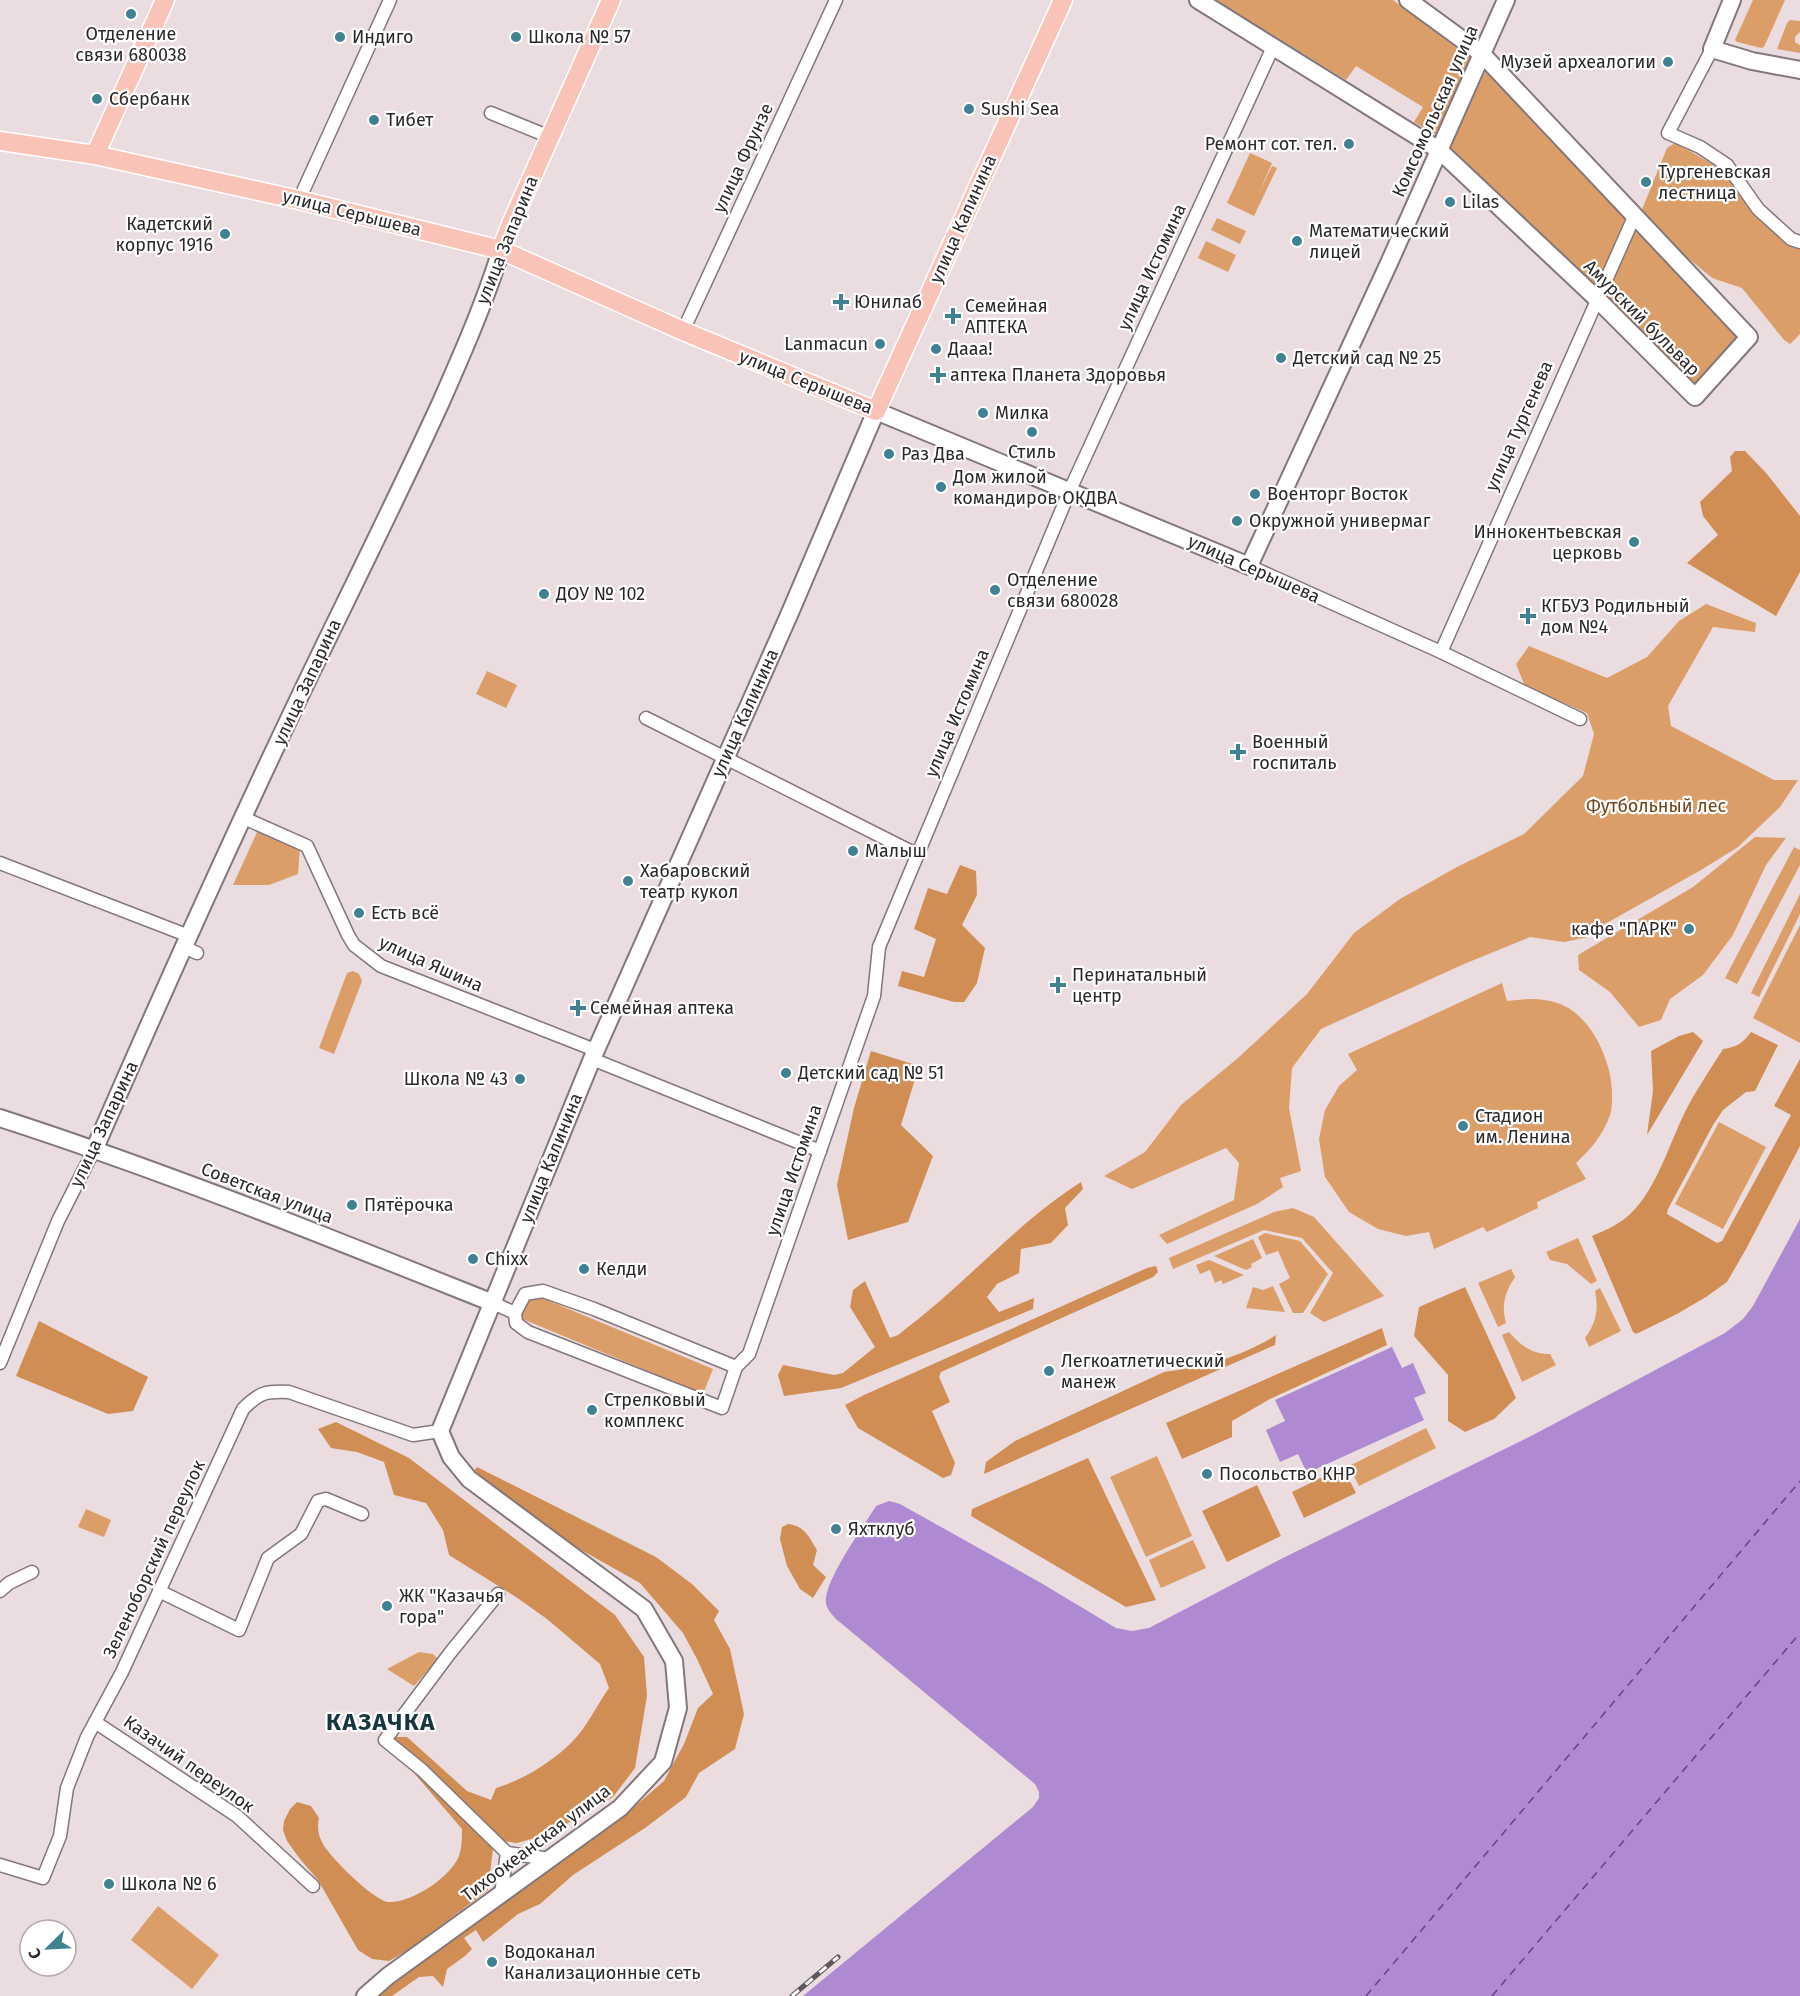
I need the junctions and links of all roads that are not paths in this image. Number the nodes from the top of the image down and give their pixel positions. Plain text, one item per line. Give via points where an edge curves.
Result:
1 (165, 0) edge
2 (390, 0) edge
3 (611, 0) edge
4 (836, 0) edge
5 (1063, 0) edge
6 (1198, 0) edge
7 (1408, 0) edge
8 (1506, 0) edge
9 (1732, 0) edge
10 (1273, 47) junction
11 (1712, 49) junction
12 (1482, 54) junction
13 (1800, 70) edge
14 (491, 113) dead end
15 (550, 137) junction
16 (0, 141) edge
17 (1439, 150) junction
18 (95, 155) junction
19 (299, 200) junction
20 (1634, 217) junction
21 (1800, 242) edge
22 (501, 250) junction
23 (1597, 299) junction
24 (683, 331) junction
25 (876, 411) junction
26 (1070, 490) junction
27 (1249, 566) junction
28 (1441, 652) junction
29 (646, 718) dead end
30 (1581, 719) dead end
31 (724, 758) junction
32 (244, 818) junction
33 (918, 855) junction
34 (0, 863) edge
35 (190, 946) junction
36 (593, 1055) junction
37 (0, 1118) edge
38 (95, 1148) junction
39 (820, 1151) junction
40 (493, 1303) junction
41 (515, 1313) junction
42 (0, 1363) edge
43 (736, 1367) junction
44 (722, 1408) joint
45 (440, 1431) junction
46 (362, 1515) dead end
47 (32, 1572) dead end
48 (0, 1591) edge
49 (159, 1591) junction
50 (498, 1594) dead end
51 (95, 1722) junction
52 (507, 1853) junction
53 (550, 1859) junction
54 (0, 1865) edge
55 (313, 1886) dead end
56 (501, 1894) junction
57 (365, 1996) edge

1 - 18 main road
2 - 19 street
3 - 15 main road, улица Запарина
4 - 24 street, улица Фрунзе
5 - 25 main road, улица Калинина
6 - 10 street, Амурский бульвар
7 - 12 street, Амурский бульвар
8 - 12 street, Комсомольская улица
9 - 11 street
10 - 17 street, Амурский бульвар
10 - 26 street, улица Истомина
11 - 13 street via 1752,62
11 - 21 street via 1668,133 1727,165 1758,209 1791,239
12 - 17 street, Комсомольская улица
12 - 20 street, Амурский бульвар
14 - 15 street
15 - 22 main road, улица Запарина
16 - 18 main road, улица Серышева
17 - 23 street, Амурский бульвар
17 - 27 street, Комсомольская улица
18 - 19 main road, улица Серышева
19 - 22 main road, улица Серышева
20 - 23 street, улица Тургенева
20 - 23 street, Амурский бульвар via 1749,337 1695,397
22 - 24 main road, улица Серышева
22 - 32 street, улица Запарина via 457,366
23 - 28 street, улица Тургенева
24 - 25 main road, улица Серышева
25 - 26 street, улица Серышева
25 - 31 street, улица Калинина
26 - 27 street, улица Серышева
26 - 33 street, улица Истомина
27 - 28 street, улица Серышева
28 - 30 street, улица Серышева
29 - 31 street
31 - 33 street
31 - 36 street, улица Калинина
32 - 35 street, улица Запарина
32 - 36 street, улица Яшина via 307,846 354,945 381,966
33 - 39 street, улица Истомина via 879,947 874,996
34 - 35 street
35 - 38 street, улица Запарина
36 - 39 street, улица Яшина
36 - 40 street, улица Калинина
37 - 38 street, Советская улица
38 - 40 street, Советская улица
38 - 42 street, улица Запарина via 58,1221
39 - 43 street, улица Истомина via 749,1354
40 - 41 street, Советская улица
40 - 45 street, улица Калинина
41 - 43 street via 525,1294 543,1291
41 - 44 street, Советская улица via 516,1323 528,1332
43 - 44 street, улица Истомина
45 - 49 street, Зеленоборский переулок via 413,1435 289,1392 268,1391 255,1397 243,1409
45 - 53 street, Тихоокеанская улица via 451,1457 469,1479 644,1609 674,1661 678,1708 663,1762 620,1808
46 - 49 street via 326,1499 318,1501 302,1534 268,1558 239,1630
47 - 48 street
49 - 51 street, Зеленоборский переулок
50 - 52 street via 385,1740 422,1770
51 - 54 street, Зеленоборский переулок via 67,1788 60,1836 43,1878
51 - 55 street, Казачий переулок via 237,1816
52 - 53 street
52 - 56 street
53 - 56 street, Тихоокеанская улица
56 - 57 street, Тихоокеанская улица

